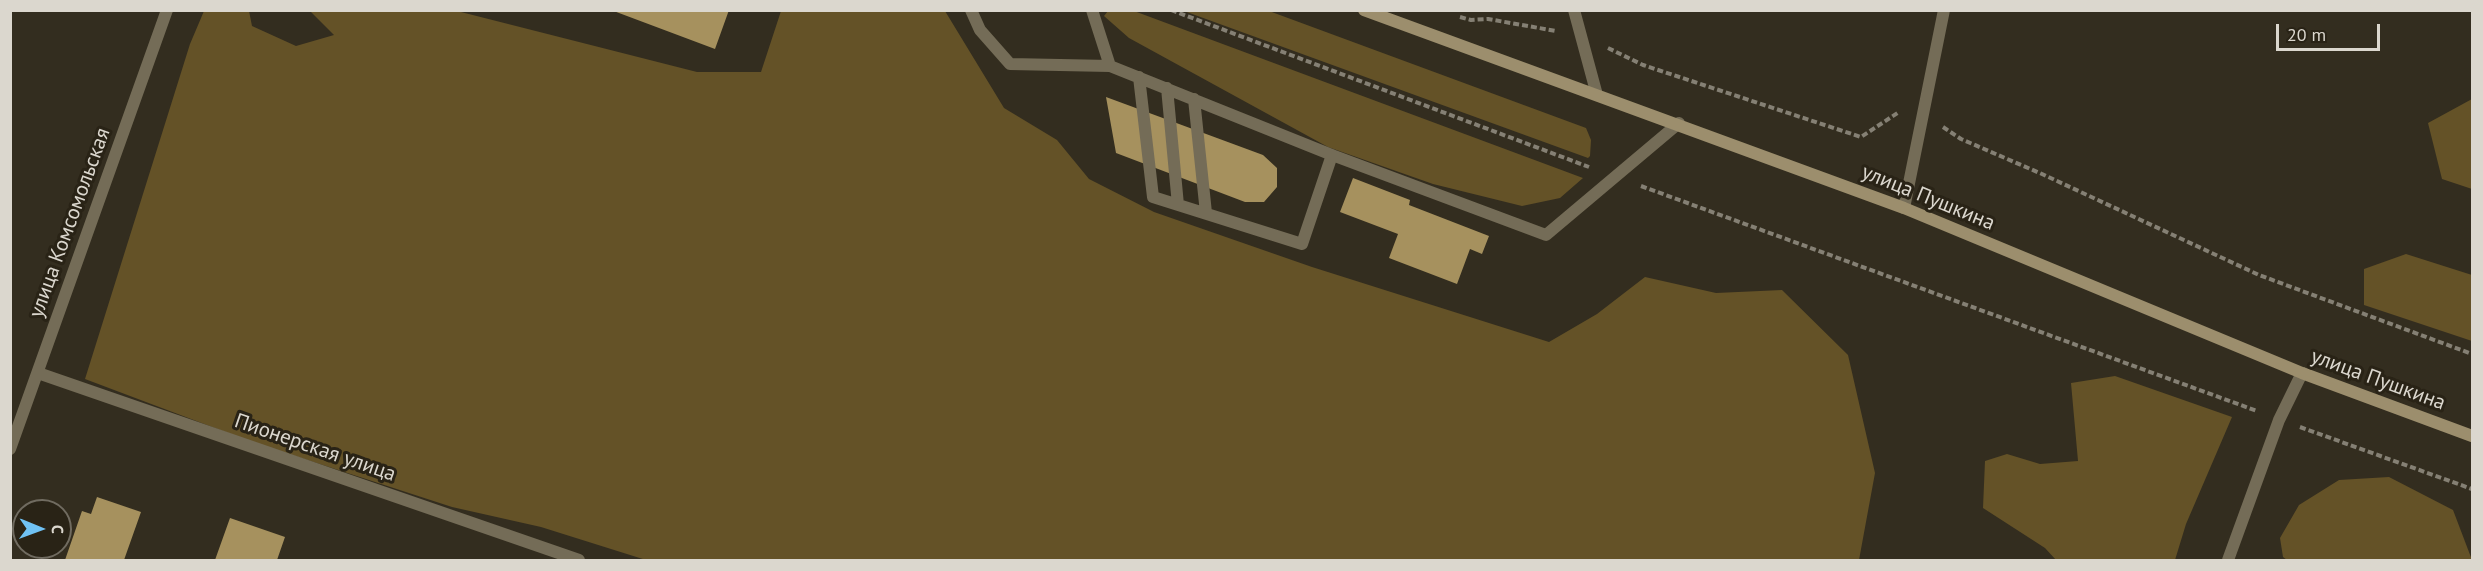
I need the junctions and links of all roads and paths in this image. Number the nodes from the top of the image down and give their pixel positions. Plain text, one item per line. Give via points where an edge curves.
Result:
1 (166, 10) edge
2 (971, 10) edge
3 (1092, 10) edge
4 (1171, 10) edge
5 (1364, 10) edge
6 (1574, 10) edge
7 (1944, 10) edge
8 (1454, 15) dead end
9 (1581, 35) junction
10 (1110, 66) junction
11 (1139, 77) junction
12 (1167, 88) junction
13 (1598, 95) junction
14 (1194, 99) junction
15 (1922, 111) junction
16 (1679, 123) junction
17 (1332, 155) junction
18 (1613, 176) junction
19 (1178, 205) junction
20 (1904, 208) junction
21 (1206, 213) junction
22 (2472, 354) edge
23 (38, 373) junction
24 (2302, 373) junction
25 (2279, 420) junction
26 (2472, 436) edge
27 (10, 449) edge
28 (2472, 489) edge
29 (579, 561) edge
30 (2228, 561) edge

1 - 23 street, улица Комсомольская
2 - 10 street via 980,30 1010,64
3 - 10 street
4 - 18 path
5 - 13 main road, улица Пушкина
6 - 9 street
7 - 15 street
8 - 9 path
9 - 13 street
9 - 15 path via 1643,65 1861,137 1900,112
10 - 11 street
11 - 12 street
11 - 19 street via 1153,197
12 - 14 street
12 - 19 street
13 - 16 main road, улица Пушкина
14 - 17 street
14 - 21 street
15 - 20 street
15 - 22 path via 1961,139 2259,275
16 - 18 street
16 - 20 main road, улица Пушкина
17 - 18 street via 1546,235
17 - 21 street via 1302,244
18 - 25 path
19 - 21 street
20 - 24 main road, улица Пушкина
23 - 27 street, улица Комсомольская
23 - 29 street, Пионерская улица
24 - 25 street
24 - 26 main road, улица Пушкина
25 - 28 path
25 - 30 street

